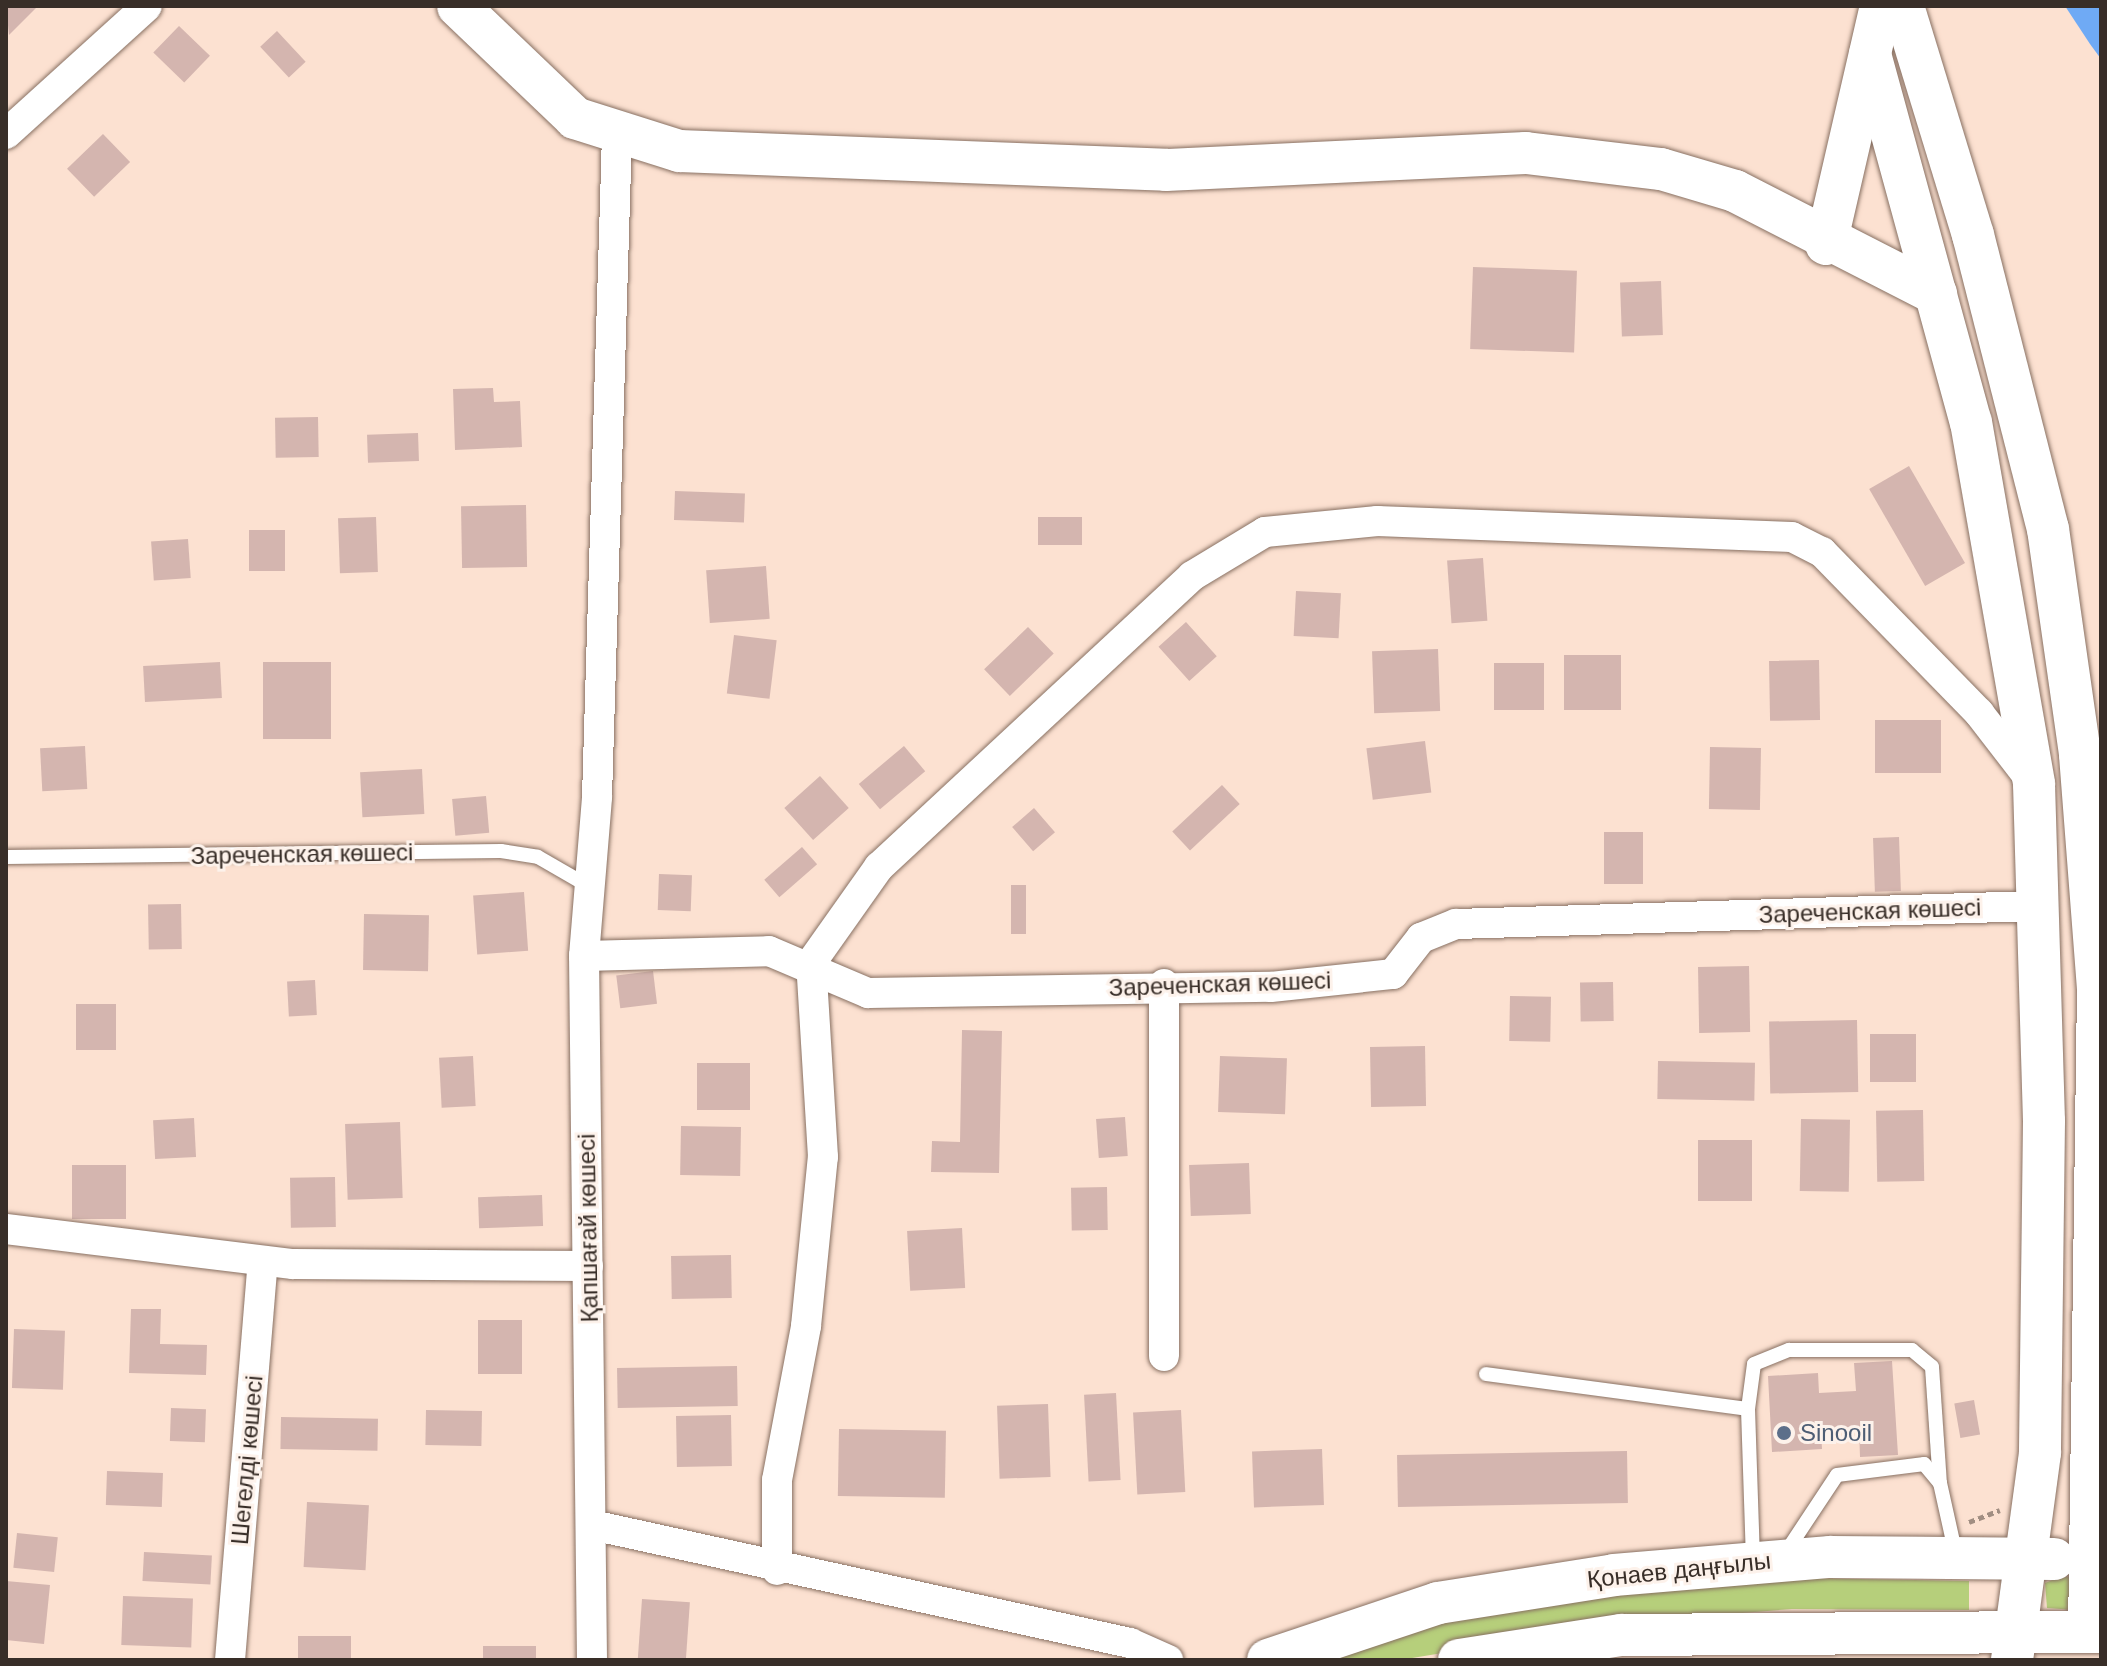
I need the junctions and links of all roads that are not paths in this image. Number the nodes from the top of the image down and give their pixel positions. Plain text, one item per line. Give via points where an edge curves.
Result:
1 (147, 6) edge
2 (458, 6) edge
3 (1881, 6) edge
4 (1903, 6) edge
5 (1870, 54) junction
6 (6, 134) edge
7 (617, 136) junction
8 (1826, 244) junction
9 (1936, 294) junction
10 (2034, 784) junction
11 (6, 857) edge
12 (590, 887) junction
13 (2035, 906) junction
14 (584, 956) junction
15 (811, 963) junction
16 (1164, 984) junction
17 (6, 1229) edge
18 (263, 1261) junction
19 (588, 1266) junction
20 (1164, 1356) dead end
21 (1486, 1374) dead end
22 (1748, 1409) junction
23 (1940, 1483) junction
24 (592, 1525) junction
25 (1957, 1559) junction
26 (2027, 1559) junction
27 (2094, 1559) edge
28 (1767, 1560) junction
29 (777, 1570) junction
30 (2095, 1632) edge
31 (2015, 1646) edge
32 (230, 1660) edge
33 (592, 1660) edge
34 (1168, 1660) edge
35 (1268, 1660) edge
36 (1459, 1660) edge

1 - 6 street
2 - 7 street via 544,93 575,118
3 - 5 street
4 - 27 street via 1973,235 2048,529 2080,755 2098,989
5 - 8 street
5 - 9 street
7 - 8 street via 765,159 1166,170 1526,153 1661,169 1735,191
7 - 12 street, Қапшағай көшесі
8 - 9 street
9 - 10 street via 1983,480
10 - 13 street
10 - 15 street via 1979,713 1822,552 1792,537 1377,521 1265,532 1192,576 879,867
11 - 12 lane, Зареченская көшесі via 501,851 538,857
12 - 14 street, Қапшағай көшесі
13 - 16 street, Зареченская көшесі via 1456,924 1421,938 1393,974 1271,987
13 - 26 street via 2044,1121 2040,1453
14 - 15 street, Зареченская көшесі via 769,951
14 - 19 street, Қапшағай көшесі
15 - 16 street, Зареченская көшесі via 868,993
15 - 29 street via 823,1157 806,1326 777,1480
16 - 20 street
17 - 18 street
18 - 19 street
18 - 32 street, Шегелді көшесі
19 - 24 street, Қапшағай көшесі
21 - 22 lane
22 - 23 lane via 1754,1364 1789,1350 1912,1350 1932,1367
22 - 28 lane
23 - 25 lane
23 - 28 lane via 1924,1464 1837,1475
24 - 29 street
24 - 33 street, Қапшағай көшесі
25 - 26 street, Қонаев даңғылы
25 - 28 street, Қонаев даңғылы
26 - 27 street, Қонаев даңғылы
26 - 31 street
27 - 30 street
28 - 35 street, Қонаев даңғылы via 1438,1603
29 - 34 street via 1130,1643
30 - 31 street
31 - 36 street via 1621,1635

